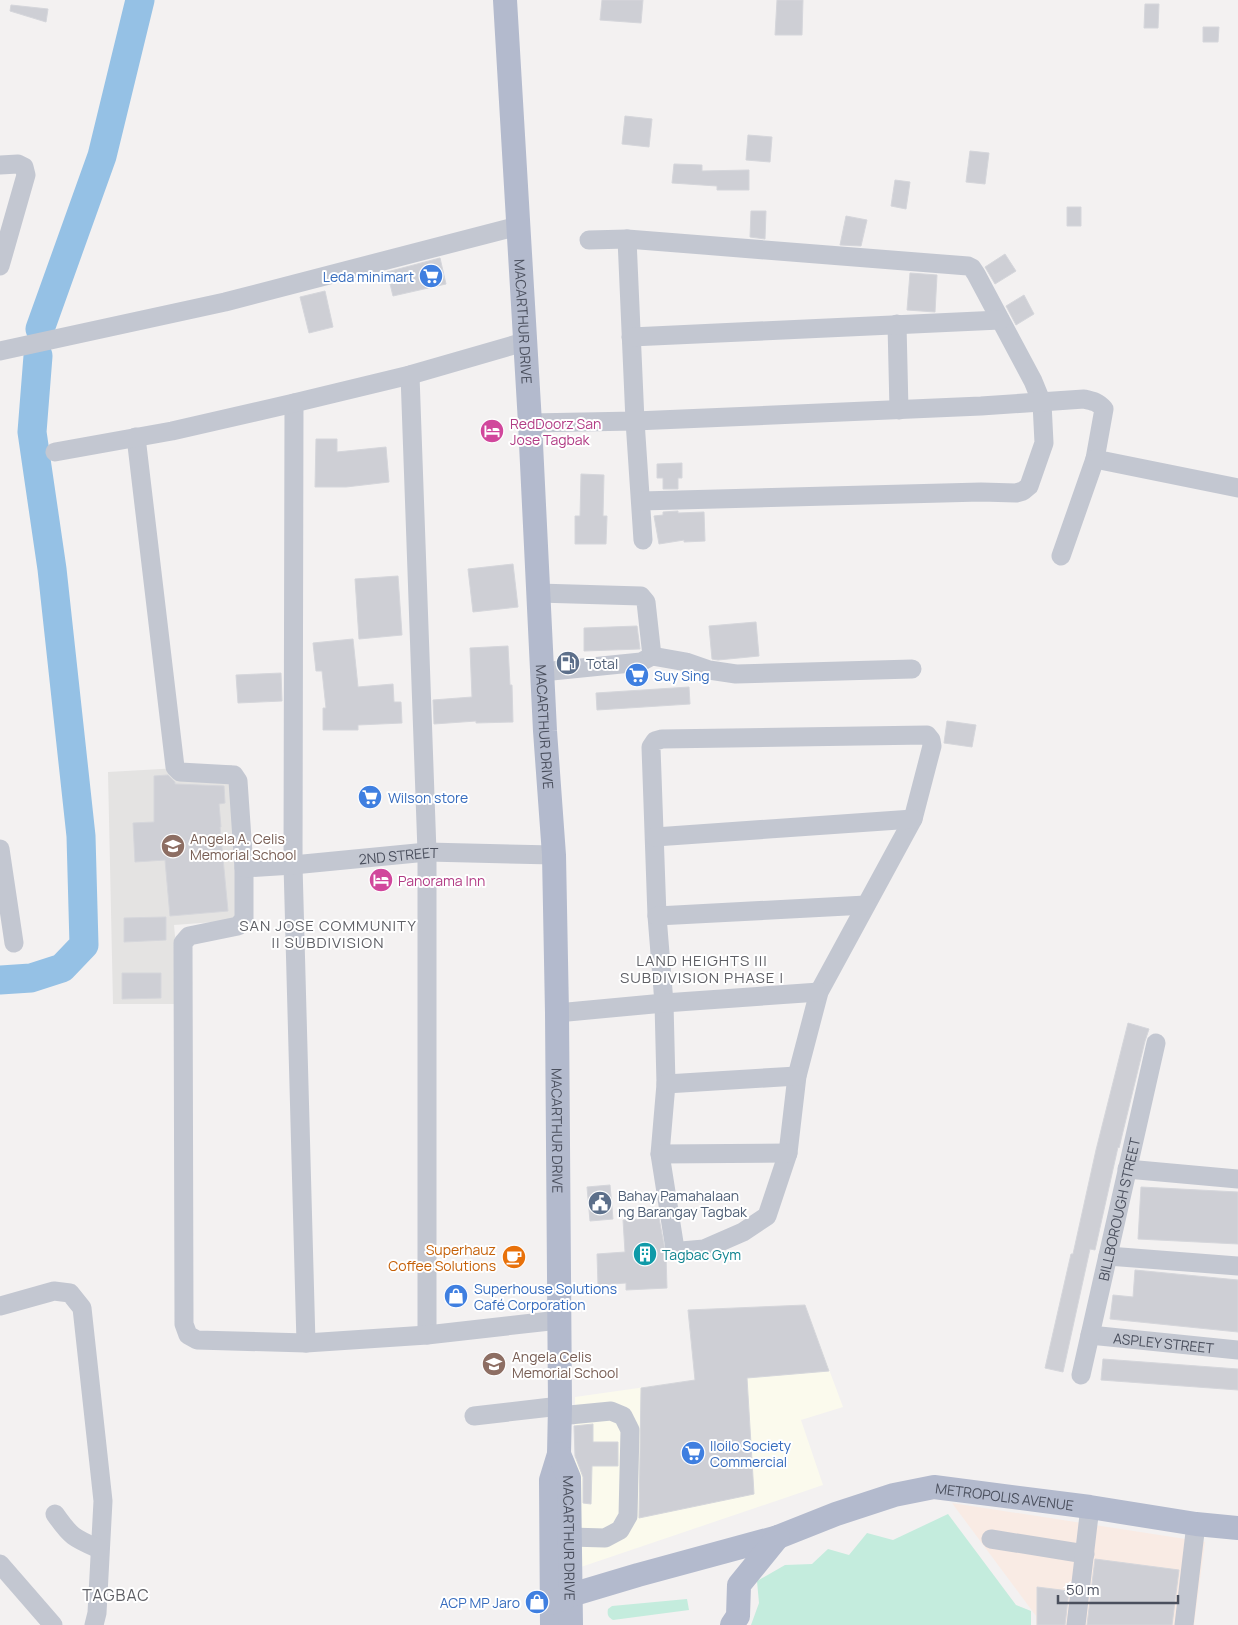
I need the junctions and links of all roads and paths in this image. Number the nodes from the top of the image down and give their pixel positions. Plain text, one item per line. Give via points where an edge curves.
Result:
1 (505, 0) edge
2 (0, 165) edge
3 (518, 226) junction
4 (627, 239) junction
5 (589, 240) dead end
6 (0, 266) edge
7 (1000, 320) junction
8 (897, 324) junction
9 (631, 337) junction
10 (524, 342) junction
11 (0, 351) edge
12 (410, 376) junction
13 (294, 403) junction
14 (1042, 403) junction
15 (899, 410) junction
16 (635, 421) junction
17 (530, 423) junction
18 (136, 437) junction
19 (55, 452) dead end
20 (1095, 459) junction
21 (1238, 488) edge
22 (641, 501) junction
23 (643, 540) dead end
24 (1061, 556) dead end
25 (538, 593) junction
26 (652, 656) junction
27 (912, 669) dead end
28 (542, 672) junction
29 (913, 819) junction
30 (655, 836) junction
31 (0, 849) edge
32 (427, 852) junction
33 (554, 855) junction
34 (293, 866) junction
35 (244, 868) junction
36 (2, 886) edge
37 (866, 904) junction
38 (657, 916) junction
39 (14, 943) dead end
40 (819, 992) junction
41 (664, 1003) junction
42 (557, 1013) junction
43 (1156, 1043) dead end
44 (797, 1076) junction
45 (666, 1084) junction
46 (788, 1153) junction
47 (660, 1154) junction
48 (1128, 1169) junction
49 (1238, 1179) edge
50 (1108, 1256) junction
51 (1238, 1266) edge
52 (0, 1306) edge
53 (559, 1320) junction
54 (427, 1335) junction
55 (1090, 1335) junction
56 (306, 1343) junction
57 (1238, 1350) edge
58 (1081, 1375) dead end
59 (559, 1411) junction
60 (474, 1416) dead end
61 (559, 1454) junction
62 (1090, 1507) junction
63 (55, 1514) dead end
64 (1196, 1524) junction
65 (1238, 1528) edge
66 (570, 1537) junction
67 (778, 1538) junction
68 (992, 1539) dead end
69 (99, 1549) junction
70 (713, 1554) junction
71 (1084, 1554) junction
72 (0, 1564) edge
73 (739, 1585) junction
74 (558, 1607) edge
75 (54, 1625) edge
76 (94, 1625) edge
77 (571, 1625) edge
78 (732, 1625) edge
79 (1076, 1625) edge
80 (1184, 1625) edge

1 - 3 main road, MACARTHUR DRIVE
2 - 6 street via 18,164 24,167 26,175
3 - 10 main road, MACARTHUR DRIVE
3 - 11 street via 225,302
4 - 5 street
4 - 7 street via 968,266 976,274
4 - 9 street
7 - 8 street
7 - 14 street
8 - 9 street
8 - 15 street
9 - 16 street
10 - 12 street
10 - 17 main road, MACARTHUR DRIVE
12 - 13 street
12 - 32 street
13 - 18 street
13 - 34 street
14 - 15 street
14 - 20 street via 1084,399 1100,404 1104,409
14 - 22 street via 1044,443 1029,486 1016,493
15 - 16 street
16 - 17 street
16 - 22 street
17 - 25 main road, MACARTHUR DRIVE
18 - 19 street
18 - 35 street via 175,767 180,772 234,775 237,778
20 - 21 street
20 - 24 street
22 - 23 street
25 - 26 street via 641,596 646,602
25 - 28 main road, MACARTHUR DRIVE
26 - 27 street via 736,674
26 - 28 street via 641,662
28 - 33 main road, MACARTHUR DRIVE
29 - 30 street
29 - 30 street via 932,746 927,735 662,739 655,741 652,747
29 - 37 street
30 - 38 street
31 - 36 street
32 - 33 street, 2ND STREET
32 - 34 street, 2ND STREET
32 - 54 street
33 - 42 main road, MACARTHUR DRIVE
34 - 35 street, 2ND STREET
34 - 56 street
35 - 56 street via 242,923 189,936 183,943 184,1324 188,1335 197,1340
36 - 39 street
37 - 38 street
37 - 40 street
38 - 41 street
40 - 41 street
40 - 44 street
41 - 42 street
41 - 45 street
42 - 53 main road, MACARTHUR DRIVE
43 - 48 street, BILLBOROUGH STREET
44 - 45 street
44 - 46 street
45 - 47 street
46 - 47 street
46 - 47 street via 767,1216 743,1232 704,1249 681,1251 675,1249
48 - 49 street
48 - 50 street, BILLBOROUGH STREET
50 - 51 street
50 - 55 street, BILLBOROUGH STREET
52 - 69 street via 54,1291 70,1293 82,1308 103,1501
53 - 54 street
53 - 59 main road, MACARTHUR DRIVE
54 - 56 street
55 - 57 street, ASPLEY STREET
55 - 58 street, BILLBOROUGH STREET
59 - 60 street
59 - 61 main road, MACARTHUR DRIVE
59 - 66 street via 611,1411 623,1416 630,1430 628,1516 620,1530 605,1538
61 - 66 main road, MACARTHUR DRIVE via 569,1478
61 - 74 main road, MACARTHUR DRIVE via 551,1480
62 - 64 main road, METROPOLIS AVENUE
62 - 67 main road, METROPOLIS AVENUE via 934,1487 887,1497
62 - 71 street
63 - 69 street via 75,1539
64 - 65 main road, METROPOLIS AVENUE
64 - 80 street
66 - 74 main road, MACARTHUR DRIVE
67 - 70 main road, METROPOLIS AVENUE
67 - 73 main road, METROPOLIS AVENUE
68 - 71 street
69 - 76 street
70 - 73 main road via 730,1569
70 - 74 main road, METROPOLIS AVENUE
71 - 79 street
72 - 75 street
73 - 78 main road via 738,1616
74 - 77 main road, MACARTHUR DRIVE

